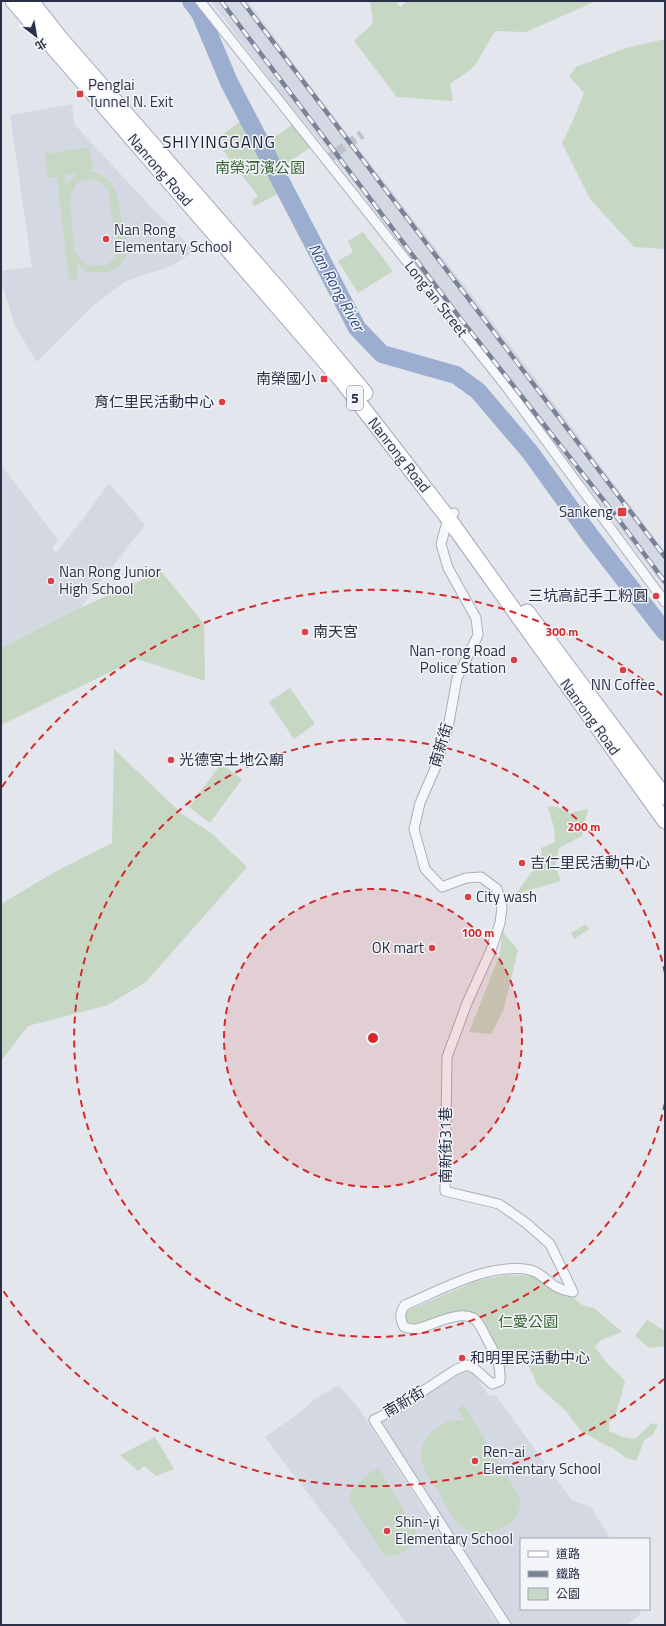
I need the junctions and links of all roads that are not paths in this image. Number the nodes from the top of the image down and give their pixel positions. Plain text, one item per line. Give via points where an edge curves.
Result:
1 (13, 1) edge
2 (31, 1) edge
3 (200, 1) edge
4 (451, 515) junction
5 (665, 602) edge
6 (665, 797) edge
7 (665, 821) edge
8 (500, 924) joint
9 (404, 1327) joint
10 (506, 1625) edge

1 - 4 main road, Nanrong Road / 5 via 338,376
2 - 4 main road, Nanrong Road / 5 via 60,38 351,375
3 - 5 street, Long'an Street via 504,385
4 - 6 main road, Nanrong Road / 5
4 - 7 main road, Nanrong Road / 5
4 - 8 street, 南新街 via 441,544 448,568 476,618 478,635 457,678 448,728 436,766 420,803 414,829 425,869 442,887 466,878 481,877 497,889 502,908
8 - 9 street, 南新街31巷 via 447,1057 445,1191 500,1204 526,1223 550,1244 573,1292 556,1287 530,1270 505,1269 474,1275 404,1305 400,1312 400,1320
9 - 10 street, 南新街 via 414,1329 462,1316 473,1318 481,1328 501,1368 500,1381 492,1384 467,1365 374,1420

